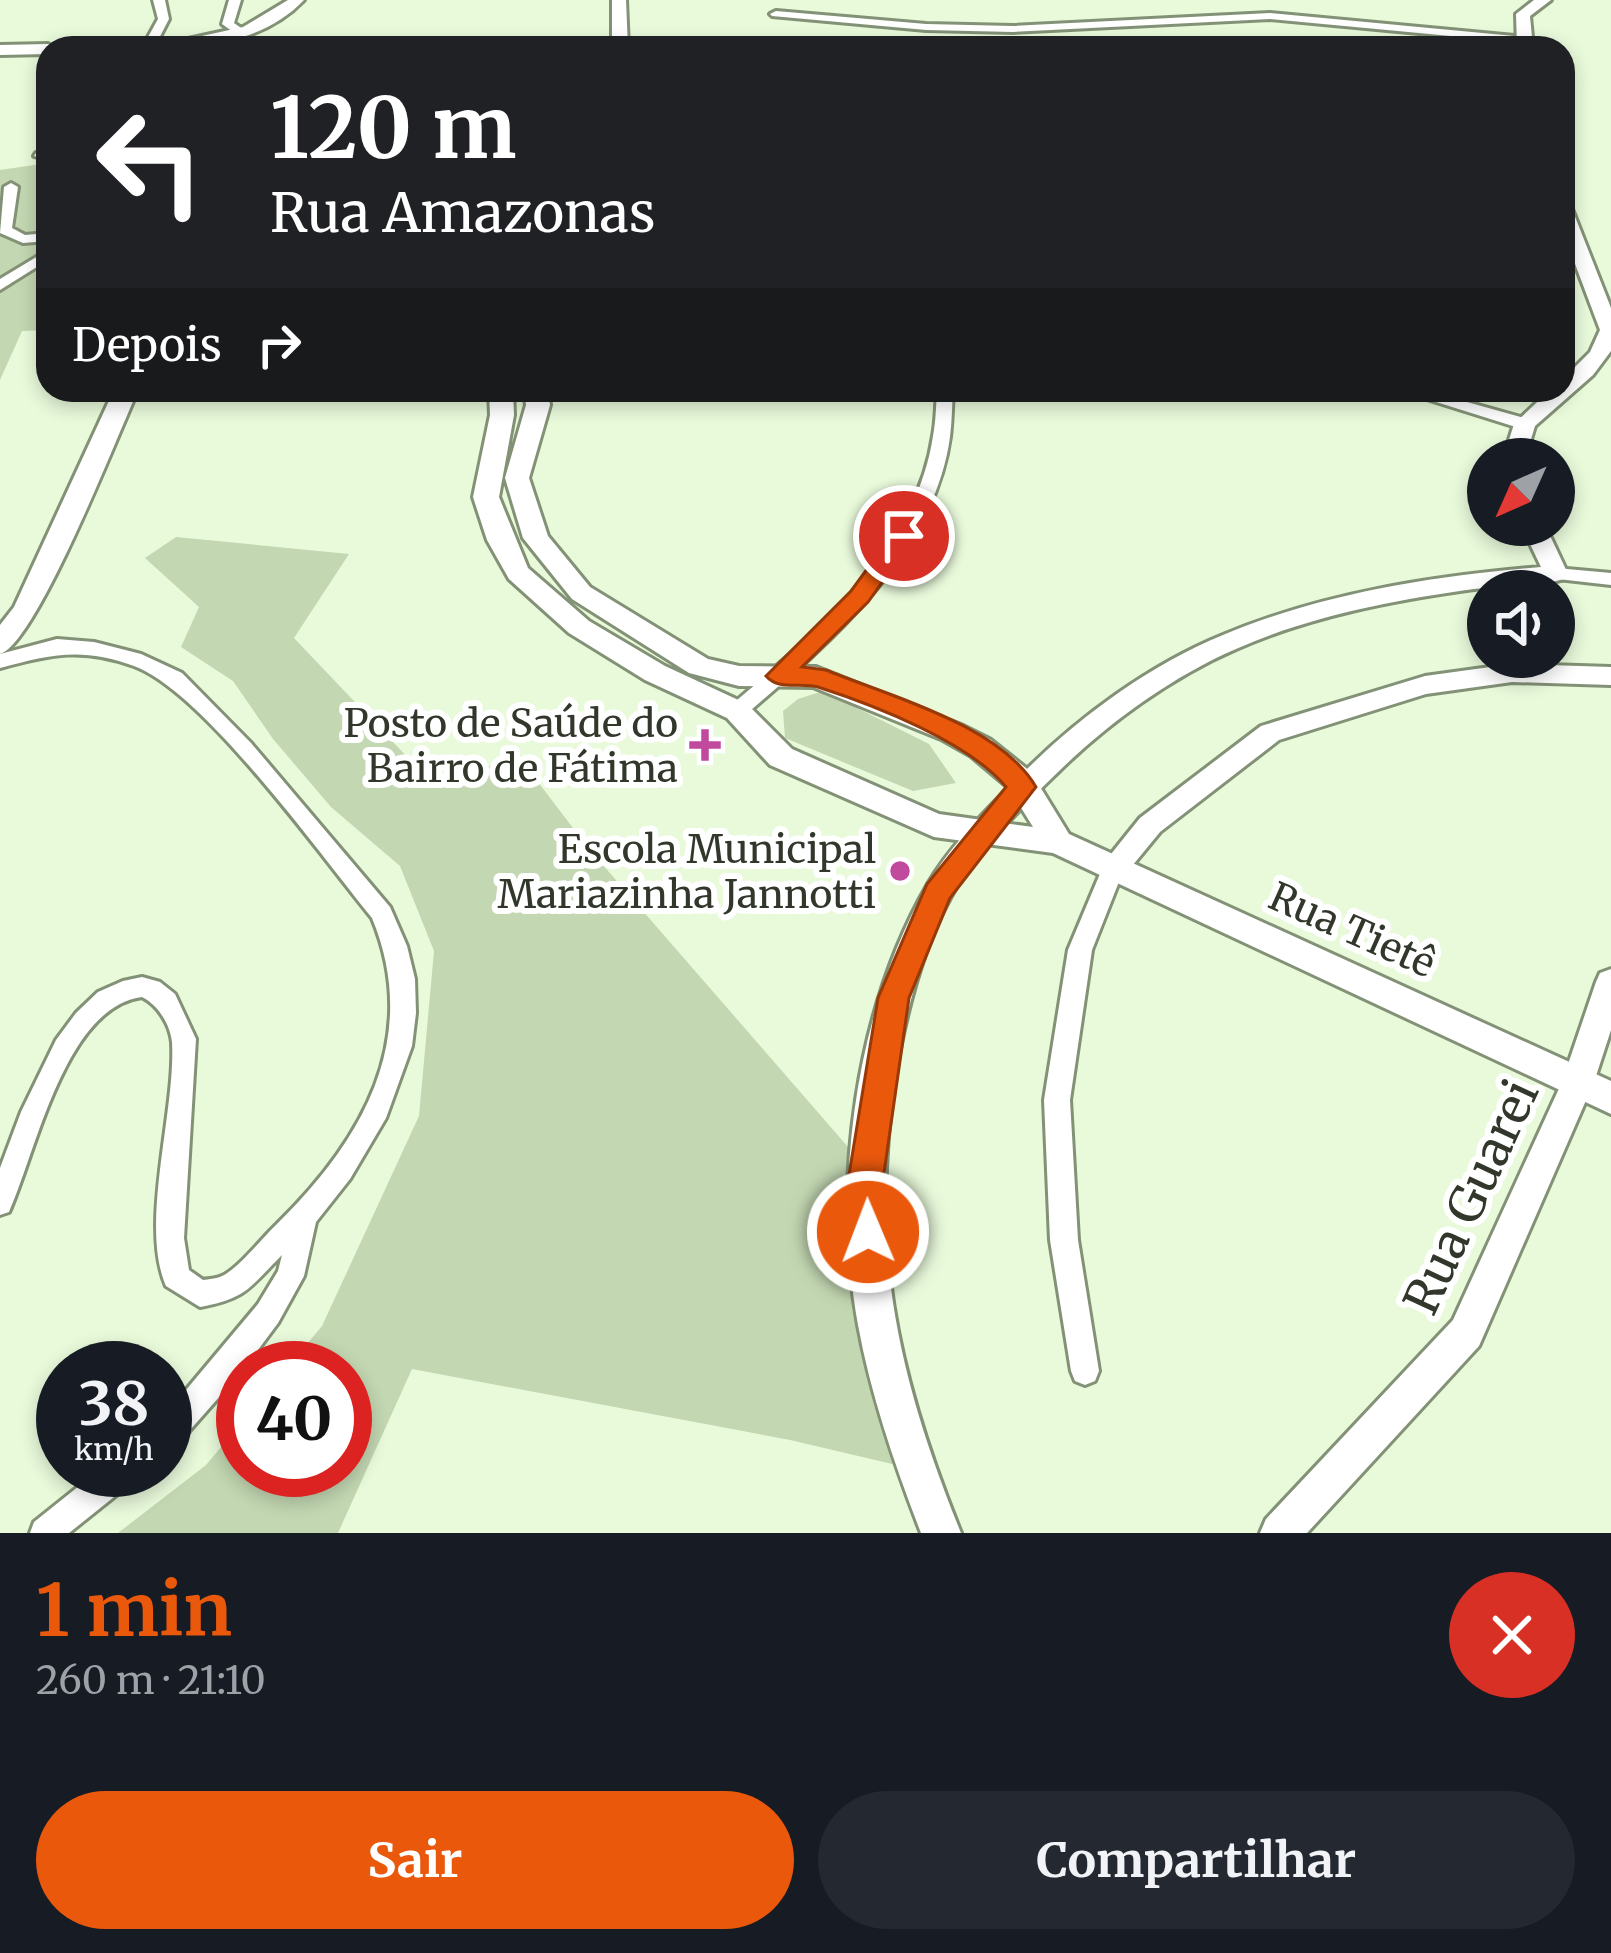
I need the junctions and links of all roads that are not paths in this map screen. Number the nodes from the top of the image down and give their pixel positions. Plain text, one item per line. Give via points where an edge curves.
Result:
1 (159, 0) edge
2 (235, 0) edge
3 (297, 0) edge
4 (619, 0) edge
5 (1544, 0) edge
6 (776, 14) dead end
7 (240, 32) junction
8 (158, 36) edge
9 (225, 36) edge
10 (620, 36) edge
11 (1452, 36) edge
12 (1524, 36) edge
13 (36, 49) edge
14 (0, 50) edge
15 (10, 187) dead end
16 (36, 238) edge
17 (1575, 252) edge
18 (36, 262) edge
19 (0, 286) edge
20 (1609, 344) edge
21 (1575, 378) edge
22 (121, 402) edge
23 (542, 402) edge
24 (945, 402) edge
25 (1448, 402) edge
26 (1550, 402) edge
27 (501, 403) edge
28 (1525, 424) junction
29 (1521, 438) edge
30 (517, 478) junction
31 (486, 481) junction
32 (551, 562) junction
33 (518, 573) junction
34 (1575, 575) edge
35 (1611, 578) edge
36 (1467, 579) edge
37 (0, 645) edge
38 (0, 661) edge
39 (665, 664) junction
40 (779, 676) junction
41 (1611, 676) edge
42 (736, 710) junction
43 (1022, 787) junction
44 (984, 835) junction
45 (1058, 842) junction
46 (1113, 869) junction
47 (1611, 982) edge
48 (1595, 1090) edge
49 (0, 1203) edge
50 (305, 1214) junction
51 (1085, 1370) dead end
52 (192, 1405) edge
53 (90, 1497) edge
54 (45, 1533) edge
55 (941, 1533) edge
56 (1280, 1533) edge

1 - 8 street via 165,11
2 - 7 street via 228,24
3 - 7 street
4 - 10 street
5 - 12 street via 1523,14
6 - 11 street via 994,29 1270,16
7 - 9 street
13 - 14 street
15 - 16 street via 5,230
17 - 20 street via 1606,316
18 - 19 street
20 - 21 street
22 - 37 main road via 26,610
23 - 30 main road
24 - 40 street via 940,458 904,536 860,597
25 - 28 street
26 - 28 street
27 - 31 main road
28 - 29 street
30 - 31 main road
30 - 32 main road
31 - 33 main road via 500,540
32 - 33 main road
32 - 39 main road
33 - 39 main road via 557,612
34 - 35 street
36 - 43 street via 1242,636 1173,670 1078,736
38 - 50 street via 57,646 94,649 175,678 382,913 406,983 401,1048 386,1093 343,1168
39 - 40 main road
39 - 42 main road
40 - 42 street
40 - 43 main road via 817,677 951,732 1002,763
41 - 46 street via 1512,673 1425,686 1270,733 1150,826
42 - 44 main road, Rua Tietê via 802,769 934,825
43 - 44 street
43 - 45 main road
44 - 45 main road, Rua Tietê
44 - 55 street via 938,892 893,998 865,1187 874,1322
45 - 46 main road, Rua Tietê
46 - 48 main road, Rua Tietê
46 - 51 street via 1080,950 1057,1100 1064,1240
47 - 48 street, Rua Guarei
48 - 56 street, Rua Guarei via 1466,1333
49 - 50 street via 67,1041 95,1006 141,986 160,993 184,1040 170,1238 176,1277 200,1294 230,1288
50 - 52 street via 289,1279
53 - 54 street

